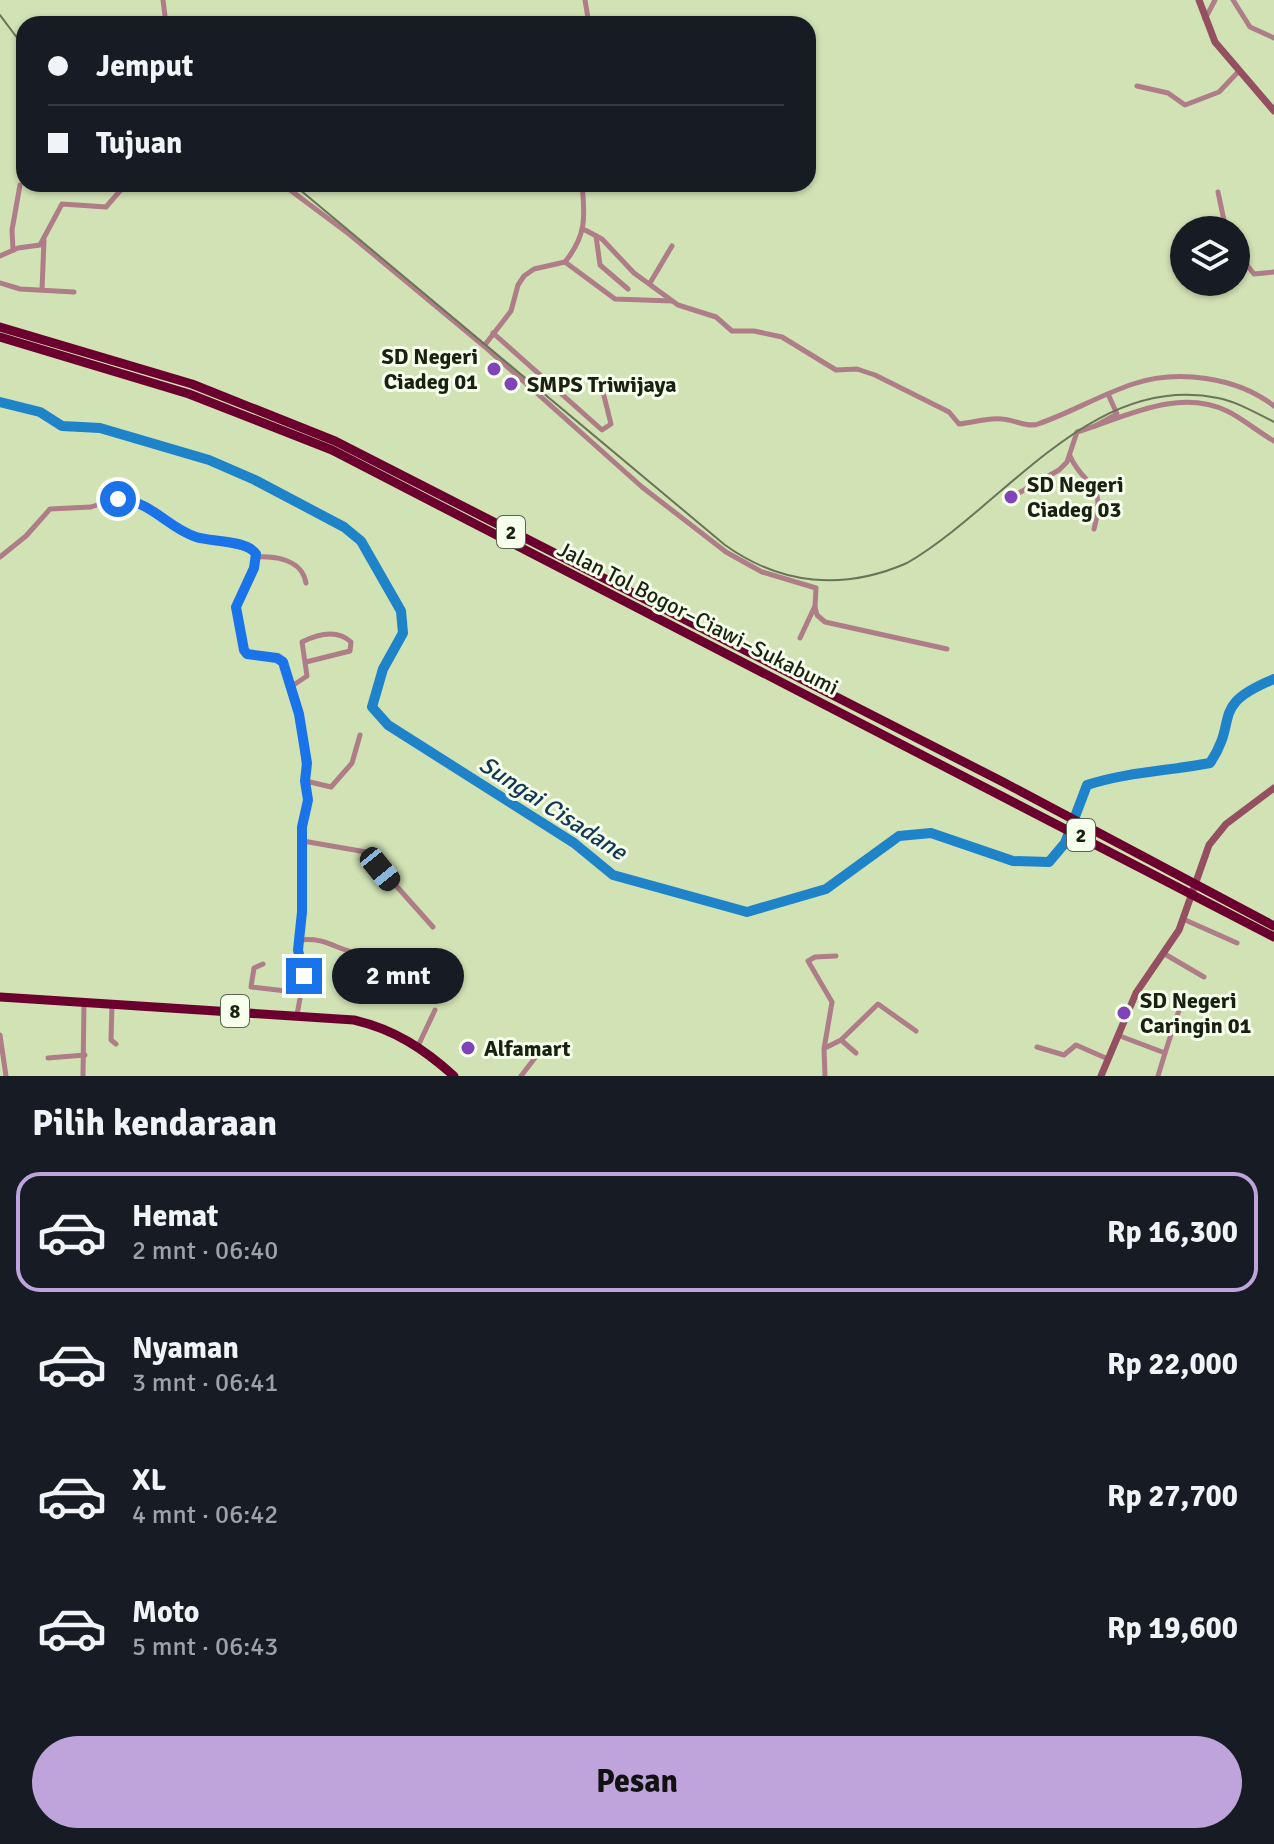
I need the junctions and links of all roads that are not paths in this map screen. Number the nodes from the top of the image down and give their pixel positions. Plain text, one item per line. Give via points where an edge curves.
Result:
1 (1199, 0) edge
2 (1215, 0) edge
3 (1233, 0) edge
4 (1205, 20) junction
5 (1274, 38) edge
6 (1239, 71) junction
7 (1137, 86) dead end
8 (1274, 111) edge
9 (19, 192) edge
10 (119, 192) edge
11 (293, 192) edge
12 (583, 192) edge
13 (1218, 192) dead end
14 (1223, 216) edge
15 (585, 230) junction
16 (596, 235) junction
17 (44, 239) junction
18 (672, 246) dead end
19 (13, 250) junction
20 (0, 256) edge
21 (565, 262) junction
22 (1250, 269) edge
23 (1274, 272) edge
24 (0, 283) edge
25 (650, 283) junction
26 (628, 289) dead end
27 (42, 290) junction
28 (74, 292) dead end
29 (673, 301) junction
30 (0, 327) edge
31 (493, 333) junction
32 (0, 337) edge
33 (484, 346) junction
34 (602, 388) dead end
35 (1108, 394) junction
36 (1274, 406) edge
37 (1087, 430) junction
38 (1274, 441) edge
39 (1069, 456) junction
40 (1012, 497) dead end
41 (1094, 529) dead end
42 (0, 557) edge
43 (256, 557) junction
44 (306, 583) dead end
45 (815, 606) junction
46 (800, 638) dead end
47 (947, 649) dead end
48 (306, 662) junction
49 (292, 686) junction
50 (360, 735) dead end
51 (305, 781) junction
52 (1000, 786) junction
53 (1274, 788) edge
54 (303, 841) junction
55 (1184, 914) junction
56 (433, 927) dead end
57 (1271, 930) edge
58 (299, 940) junction
59 (1237, 943) dead end
60 (1163, 953) junction
61 (362, 954) dead end
62 (836, 956) dead end
63 (263, 964) dead end
64 (1204, 977) dead end
65 (299, 996) junction
66 (0, 997) edge
67 (1182, 1001) dead end
68 (84, 1002) junction
69 (112, 1004) junction
70 (435, 1010) dead end
71 (297, 1015) junction
72 (1176, 1021) junction
73 (1191, 1026) dead end
74 (916, 1031) dead end
75 (0, 1035) edge
76 (1120, 1036) junction
77 (841, 1040) junction
78 (116, 1044) dead end
79 (418, 1046) junction
80 (1037, 1047) dead end
81 (824, 1049) junction
82 (856, 1053) dead end
83 (1165, 1053) junction
84 (538, 1054) dead end
85 (85, 1055) junction
86 (48, 1058) dead end
87 (1109, 1060) junction
88 (6, 1076) edge
89 (83, 1076) edge
90 (454, 1076) edge
91 (521, 1076) edge
92 (825, 1076) edge
93 (1101, 1076) edge
94 (1158, 1076) edge

1 - 4 street
2 - 4 street
3 - 5 street via 1254,31
4 - 6 street
6 - 7 street via 1219,92 1185,105 1168,93
6 - 8 street
9 - 19 street
10 - 17 street via 106,207 62,204
11 - 33 street
12 - 15 street
13 - 14 street
15 - 16 street
15 - 21 street
16 - 25 street
16 - 26 street via 600,265
17 - 19 street via 39,246
17 - 27 street
18 - 25 street
19 - 20 street
21 - 29 street via 615,299
21 - 31 street via 524,276 513,307
22 - 23 street via 1254,274
24 - 27 street
25 - 29 street
27 - 28 street
29 - 35 street via 716,317 732,331 782,337 836,370 871,373 949,412 959,424 1000,418 1036,425 1079,411
30 - 52 highway, Jalan Tol Bogor–Ciawi–Sukabumi / 2 via 192,384 335,441
31 - 33 street
31 - 34 street via 602,430 611,424
32 - 52 highway, Jalan Tol Bogor–Ciawi–Sukabumi / 2 via 189,394 332,450
33 - 45 street via 642,487 726,552 772,575 814,586
35 - 36 street via 1154,380 1200,378 1247,390
35 - 37 street via 1117,414
37 - 38 street via 1130,412 1176,403 1224,409
37 - 39 street via 1077,432
39 - 40 street via 1059,470
39 - 41 street via 1094,486
42 - 43 street via 50,509 121,499 151,508 190,535 249,546
43 - 44 street via 296,565
43 - 49 street via 236,607 245,652 280,659
45 - 46 street
45 - 47 street via 825,622
48 - 48 street via 342,655 350,651 351,642 335,634 308,639 302,647
48 - 49 street via 306,680
49 - 51 street
50 - 51 street via 352,763 331,787
51 - 54 street
52 - 57 highway, Jalan Tol Bogor–Ciawi–Sukabumi / 2
53 - 55 street via 1222,828 1201,864
54 - 56 street via 366,852
54 - 58 street
55 - 59 street
55 - 60 street
58 - 61 street via 327,940 341,950
58 - 65 street via 304,972
60 - 64 street
60 - 76 street via 1136,993
62 - 81 street via 808,961 831,999
63 - 65 street via 254,968 251,987
65 - 71 street
66 - 68 highway, 8
67 - 72 street
68 - 69 highway, 8
68 - 85 street
69 - 71 highway, 8
69 - 78 street via 111,1040
70 - 79 street
71 - 79 highway, 8 via 371,1024
72 - 73 street
72 - 83 street
74 - 77 street via 878,1004
75 - 88 street
76 - 83 street
76 - 87 street
77 - 81 street
77 - 82 street
79 - 90 highway, 8
80 - 87 street via 1064,1055 1076,1045
81 - 92 street
83 - 94 street
84 - 91 street
85 - 86 street
85 - 89 street
87 - 93 street

